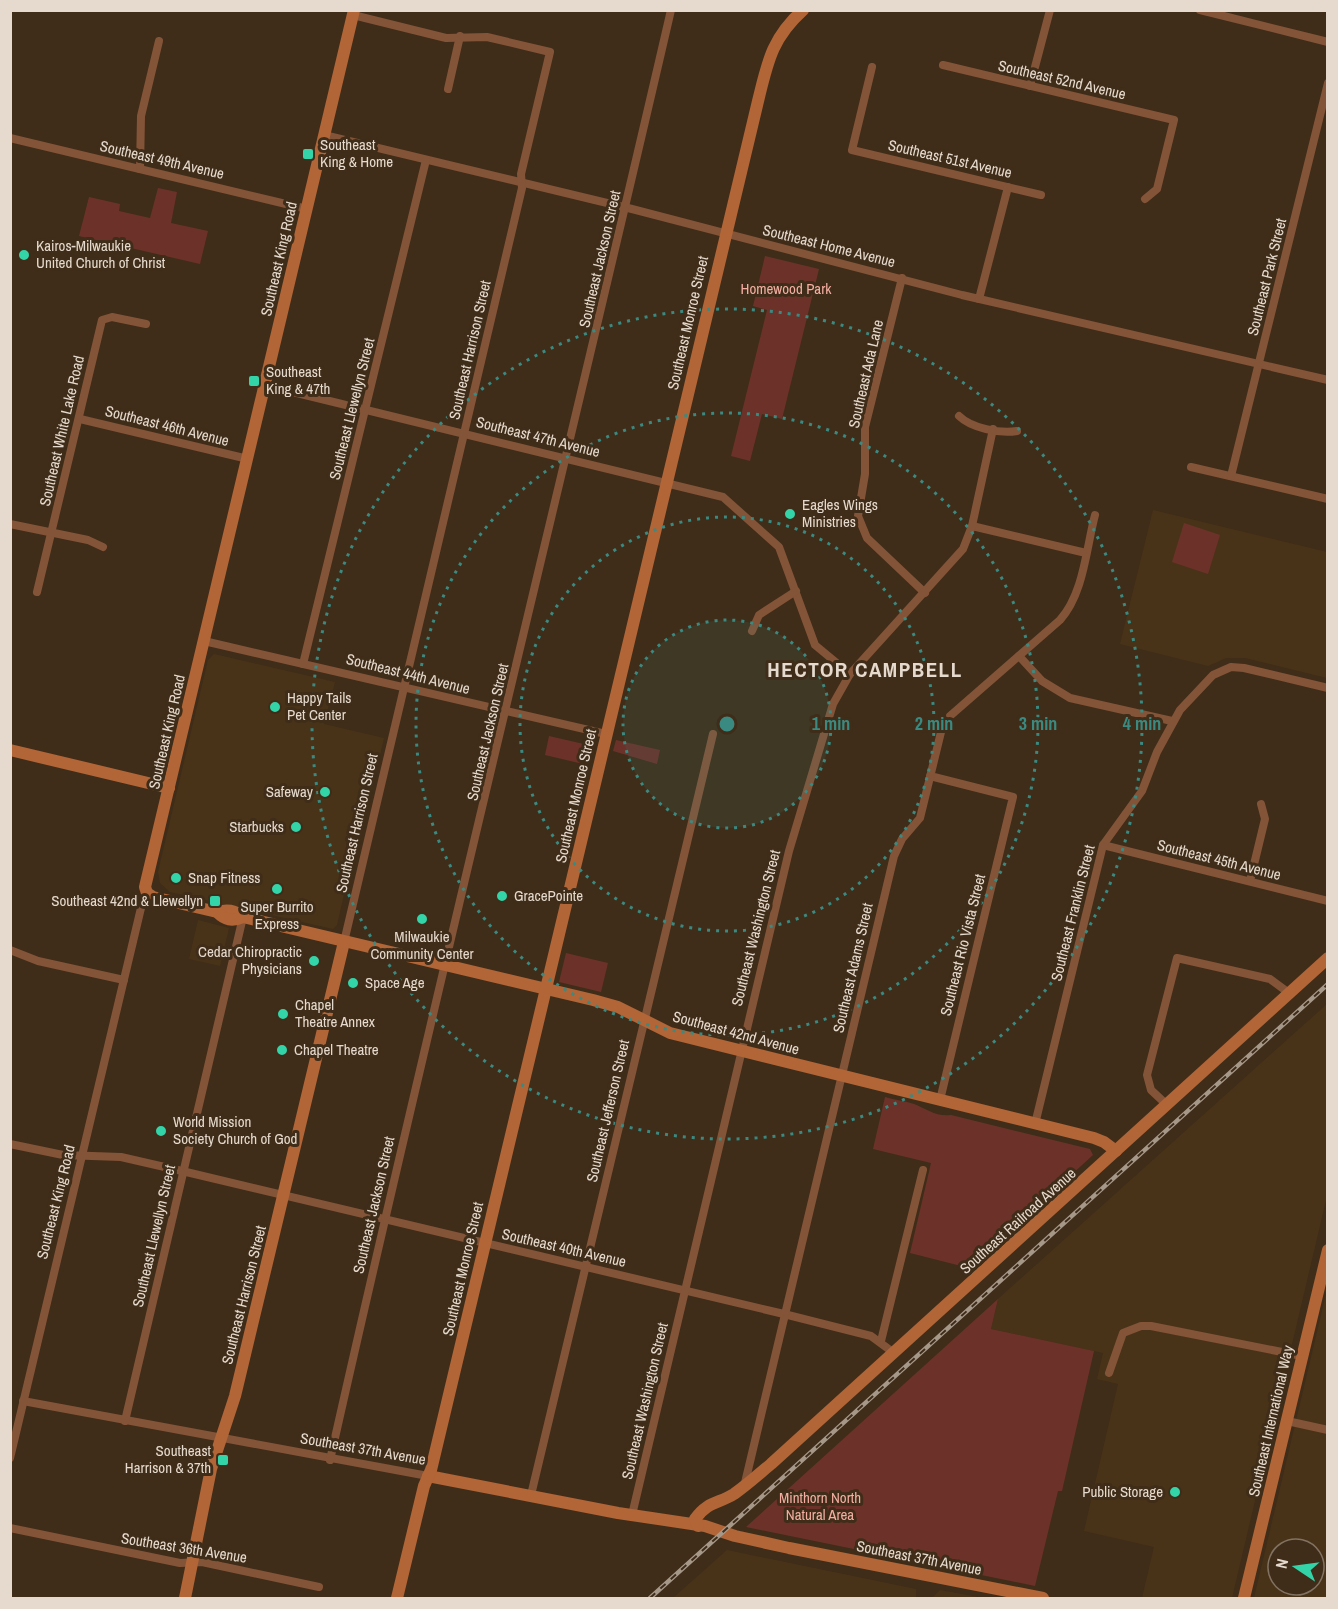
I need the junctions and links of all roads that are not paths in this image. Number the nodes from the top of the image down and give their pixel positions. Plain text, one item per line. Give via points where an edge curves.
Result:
1 (671, 10) edge
2 (803, 10) edge
3 (1050, 10) edge
4 (1200, 10) edge
5 (353, 13) edge
6 (460, 36) junction
7 (159, 41) dead end
8 (1328, 42) edge
9 (943, 65) dead end
10 (872, 67) dead end
11 (1328, 83) edge
12 (1030, 86) junction
13 (448, 89) dead end
14 (324, 135) junction
15 (10, 138) edge
16 (426, 160) junction
17 (140, 169) junction
18 (523, 184) junction
19 (1008, 187) junction
20 (1041, 195) dead end
21 (1145, 199) dead end
22 (306, 208) junction
23 (626, 208) junction
24 (725, 234) junction
25 (902, 278) junction
26 (980, 299) junction
27 (146, 324) dead end
28 (1258, 364) junction
29 (1328, 380) edge
30 (264, 386) junction
31 (366, 409) junction
32 (959, 416) dead end
33 (80, 419) junction
34 (993, 429) junction
35 (1017, 431) dead end
36 (466, 433) junction
37 (567, 458) junction
38 (248, 459) junction
39 (1191, 467) dead end
40 (1231, 476) junction
41 (665, 483) junction
42 (1328, 499) edge
43 (1095, 515) dead end
44 (10, 524) edge
45 (972, 526) junction
46 (52, 532) junction
47 (103, 547) dead end
48 (1086, 553) junction
49 (796, 591) junction
50 (38, 592) dead end
51 (926, 593) junction
52 (752, 631) dead end
53 (204, 640) junction
54 (1019, 656) junction
55 (303, 664) junction
56 (850, 675) junction
57 (405, 687) junction
58 (1328, 688) edge
59 (505, 712) junction
60 (1172, 721) junction
61 (606, 734) junction
62 (713, 734) dead end
63 (10, 750) edge
64 (930, 776) junction
65 (169, 788) junction
66 (1261, 804) dead end
67 (1103, 845) junction
68 (1250, 881) junction
69 (148, 896) junction
70 (1328, 901) edge
71 (243, 917) junction
72 (344, 942) junction
73 (10, 950) edge
74 (1328, 958) edge
75 (446, 966) junction
76 (124, 980) junction
77 (546, 989) junction
78 (1289, 993) junction
79 (644, 1021) junction
80 (741, 1051) junction
81 (842, 1076) junction
82 (940, 1100) junction
83 (1167, 1104) junction
84 (1035, 1124) junction
85 (10, 1144) edge
86 (1116, 1151) junction
87 (83, 1155) junction
88 (923, 1170) dead end
89 (182, 1171) junction
90 (284, 1195) junction
91 (384, 1220) junction
92 (484, 1244) junction
93 (1328, 1250) edge
94 (585, 1267) junction
95 (685, 1291) junction
96 (784, 1314) junction
97 (881, 1341) junction
98 (894, 1353) junction
99 (1302, 1356) junction
100 (1109, 1373) dead end
101 (23, 1401) junction
102 (15, 1417) edge
103 (125, 1421) junction
104 (1287, 1421) junction
105 (1328, 1430) edge
106 (221, 1439) junction
107 (10, 1458) edge
108 (330, 1460) junction
109 (428, 1476) junction
110 (744, 1487) junction
111 (531, 1495) junction
112 (632, 1515) junction
113 (698, 1526) junction
114 (10, 1528) edge
115 (192, 1563) junction
116 (319, 1587) dead end
117 (184, 1599) edge
118 (397, 1599) edge
119 (1043, 1599) edge
120 (1244, 1599) edge

1 - 23 street, Southeast Jackson Street
2 - 24 street, Southeast Monroe Street via 772,48
3 - 12 street
4 - 8 street
5 - 6 street via 446,38
5 - 14 street, Southeast King Road
6 - 13 street
6 - 18 street, Southeast Harrison Street via 487,37 550,52
7 - 17 street via 141,116
9 - 12 street, Southeast 52nd Avenue
10 - 19 street, Southeast 51st Avenue via 852,150
11 - 28 street, Southeast Park Street
12 - 21 street, Southeast 52nd Avenue via 1174,120 1157,189
14 - 16 street, Southeast Home Avenue
14 - 22 street, Southeast King Road
15 - 17 street, Southeast 49th Avenue
16 - 18 street, Southeast Home Avenue
16 - 31 street, Southeast Llewellyn Street
17 - 22 street, Southeast 49th Avenue
18 - 23 street, Southeast Home Avenue
18 - 36 street, Southeast Harrison Street
19 - 20 street, Southeast 51st Avenue
19 - 26 street
22 - 30 street, Southeast King Road
23 - 24 street, Southeast Home Avenue
23 - 37 street, Southeast Jackson Street
24 - 25 street, Southeast Home Avenue
24 - 41 street, Southeast Monroe Street
25 - 26 street, Southeast Home Avenue
25 - 51 street, Southeast Ada Lane via 865,426 865,474 858,516 867,538
26 - 28 street, Southeast Home Avenue
27 - 33 street, Southeast White Lake Road via 112,317 102,320
28 - 29 street, Southeast Home Avenue
28 - 40 street, Southeast Park Street
30 - 31 street, Southeast 47th Avenue
30 - 38 street, Southeast King Road
31 - 36 street, Southeast 47th Avenue
31 - 55 street, Southeast Llewellyn Street
32 - 34 street via 966,422
33 - 38 street, Southeast 46th Avenue
33 - 46 street, Southeast White Lake Road
34 - 35 street
34 - 45 street, Southeast Washington Street
36 - 37 street, Southeast 47th Avenue
36 - 57 street, Southeast Harrison Street
37 - 41 street, Southeast 47th Avenue
37 - 59 street, Southeast Jackson Street
38 - 53 street, Southeast King Road
39 - 40 street
40 - 42 street
41 - 49 street, Southeast 47th Avenue via 711,493 730,502 779,547
41 - 61 street, Southeast Monroe Street
43 - 48 street, Southeast Adams Street
44 - 46 street
45 - 48 street
45 - 51 street, Southeast Washington Street via 956,561
46 - 47 street
46 - 50 street, Southeast White Lake Road
48 - 54 street, Southeast Adams Street via 1070,608
49 - 52 street via 759,615
49 - 56 street, Southeast 47th Avenue via 815,645
51 - 56 street, Southeast Washington Street
53 - 55 street, Southeast 44th Avenue
53 - 65 street, Southeast King Road
54 - 60 street via 1042,681 1071,698
54 - 64 street, Southeast Adams Street via 950,716 942,728
55 - 57 street, Southeast 44th Avenue
56 - 80 street, Southeast Washington Street via 833,704 789,851
57 - 59 street, Southeast 44th Avenue
57 - 72 street, Southeast Harrison Street
58 - 60 street, Southeast Franklin Street via 1231,668 1207,680
59 - 61 street, Southeast 44th Avenue
59 - 75 street, Southeast Jackson Street
60 - 67 street, Southeast Franklin Street via 1142,790
61 - 77 street, Southeast Monroe Street
62 - 79 street, Southeast Jefferson Street
63 - 65 street
64 - 81 street, Southeast Adams Street via 920,818 894,856
64 - 82 street, Southeast Rio Vista Street via 1013,797
65 - 69 street, Southeast King Road via 146,885
66 - 68 street via 1265,819
67 - 68 street, Southeast 45th Avenue
67 - 84 street, Southeast Franklin Street
68 - 70 street, Southeast 45th Avenue
69 - 71 street, Southeast 42nd Avenue via 217,912 235,921
69 - 76 street, Southeast King Road via 141,908
71 - 72 street, Southeast 42nd Avenue
71 - 89 street, Southeast Llewellyn Street
72 - 75 street, Southeast 42nd Avenue
72 - 90 street, Southeast Harrison Street
73 - 76 street via 38,961
74 - 78 street, Southeast Railroad Avenue
75 - 77 street, Southeast 42nd Avenue
75 - 91 street, Southeast Jackson Street
76 - 87 street, Southeast King Road
77 - 79 street, Southeast 42nd Avenue via 612,1005
77 - 92 street, Southeast Monroe Street
78 - 83 street, Southeast Railroad Avenue
78 - 83 street via 1270,979 1177,958 1147,1075 1151,1090
79 - 80 street, Southeast 42nd Avenue via 670,1033
79 - 94 street, Southeast Jefferson Street
80 - 81 street, Southeast 42nd Avenue
80 - 95 street, Southeast Washington Street
81 - 82 street, Southeast 42nd Avenue
81 - 96 street, Southeast Adams Street
82 - 84 street, Southeast 42nd Avenue
83 - 86 street, Southeast Railroad Avenue
84 - 86 street, Southeast 42nd Avenue via 1101,1140
85 - 87 street, Southeast 40th Avenue
86 - 98 street, Southeast Railroad Avenue
87 - 89 street, Southeast 40th Avenue via 121,1157
87 - 101 street, Southeast King Road
88 - 97 street
89 - 90 street, Southeast 40th Avenue
89 - 103 street, Southeast Llewellyn Street
90 - 91 street, Southeast 40th Avenue
90 - 106 street, Southeast Harrison Street
91 - 92 street, Southeast 40th Avenue
91 - 108 street, Southeast Jackson Street
92 - 94 street, Southeast 40th Avenue
92 - 109 street, Southeast Monroe Street
93 - 99 street, Southeast International Way
94 - 95 street, Southeast 40th Avenue
94 - 111 street, Southeast Jefferson Street
95 - 96 street, Southeast 40th Avenue
95 - 112 street, Southeast Washington Street
96 - 97 street, Southeast 40th Avenue
96 - 110 street, Southeast Adams Street
97 - 98 street, Southeast 40th Avenue
98 - 110 street, Southeast Railroad Avenue
99 - 100 street via 1141,1326 1124,1333
99 - 104 street, Southeast International Way
101 - 102 street, Southeast King Road
101 - 103 street, Southeast 37th Avenue
102 - 107 street, Southeast King Road
103 - 106 street, Southeast 37th Avenue
104 - 105 street
104 - 120 street, Southeast International Way
106 - 108 street, Southeast 37th Avenue
106 - 115 street, Southeast Harrison Street
108 - 109 street, Southeast 37th Avenue
109 - 111 street, Southeast 37th Avenue
109 - 118 street, Southeast Monroe Street
110 - 113 street, Southeast Railroad Avenue via 702,1510 695,1519
111 - 112 street, Southeast 37th Avenue
112 - 113 street, Southeast 37th Avenue
113 - 119 street, Southeast 37th Avenue via 701,1531 772,1549 789,1548
114 - 115 street, Southeast 36th Avenue
115 - 116 street, Southeast 36th Avenue
115 - 117 street, Southeast Harrison Street

